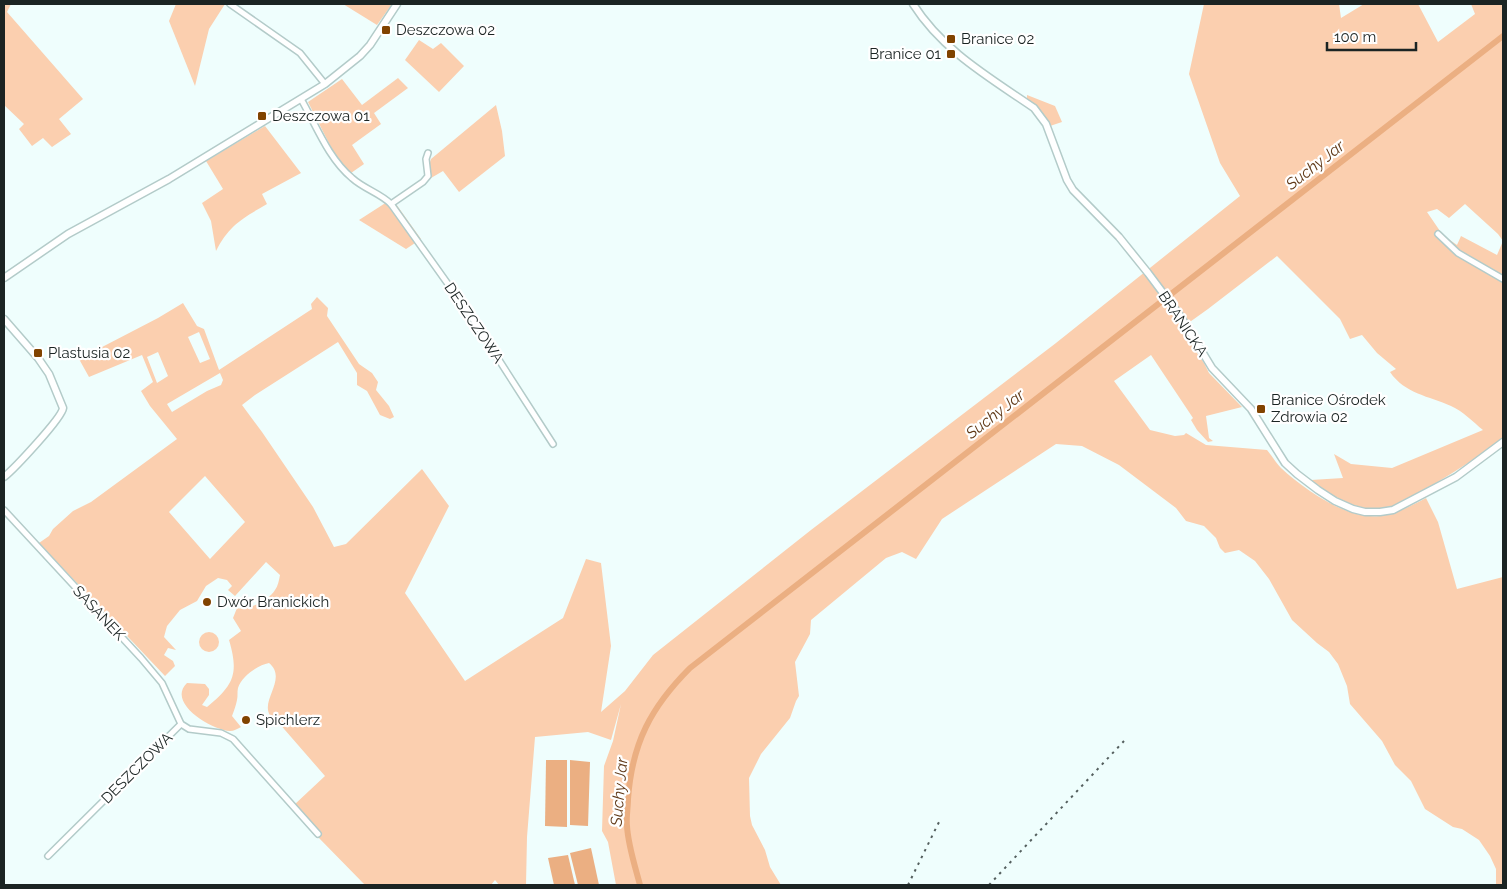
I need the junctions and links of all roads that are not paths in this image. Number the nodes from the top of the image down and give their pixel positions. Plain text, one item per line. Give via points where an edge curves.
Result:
1 (230, 4) edge
2 (397, 4) edge
3 (913, 4) edge
4 (325, 84) junction
5 (301, 99) junction
6 (428, 153) dead end
7 (391, 204) junction
8 (1438, 234) dead end
9 (4, 278) edge
10 (1503, 279) edge
11 (4, 319) edge
12 (1503, 442) edge
13 (552, 444) dead end
14 (4, 477) edge
15 (4, 510) edge
16 (181, 724) junction
17 (318, 834) dead end
18 (48, 856) dead end

1 - 4 street via 300,53
2 - 4 street via 370,45
3 - 12 street, BRANICKA via 929,27 960,56 1039,114 1073,190 1119,236 1152,278 1212,368 1251,409 1285,463 1318,490 1353,509 1365,512 1393,510 1456,477
4 - 5 street
5 - 7 street, DESZCZOWA via 336,162 352,179
5 - 9 street via 169,179 68,234
6 - 7 street via 428,176
7 - 13 street, DESZCZOWA via 470,315
8 - 10 street via 1458,253
11 - 14 street via 49,374 63,408 51,427
15 - 16 street, SASANEK via 162,683
16 - 17 street, DESZCZOWA via 189,729 222,733 234,739
16 - 18 street, DESZCZOWA

